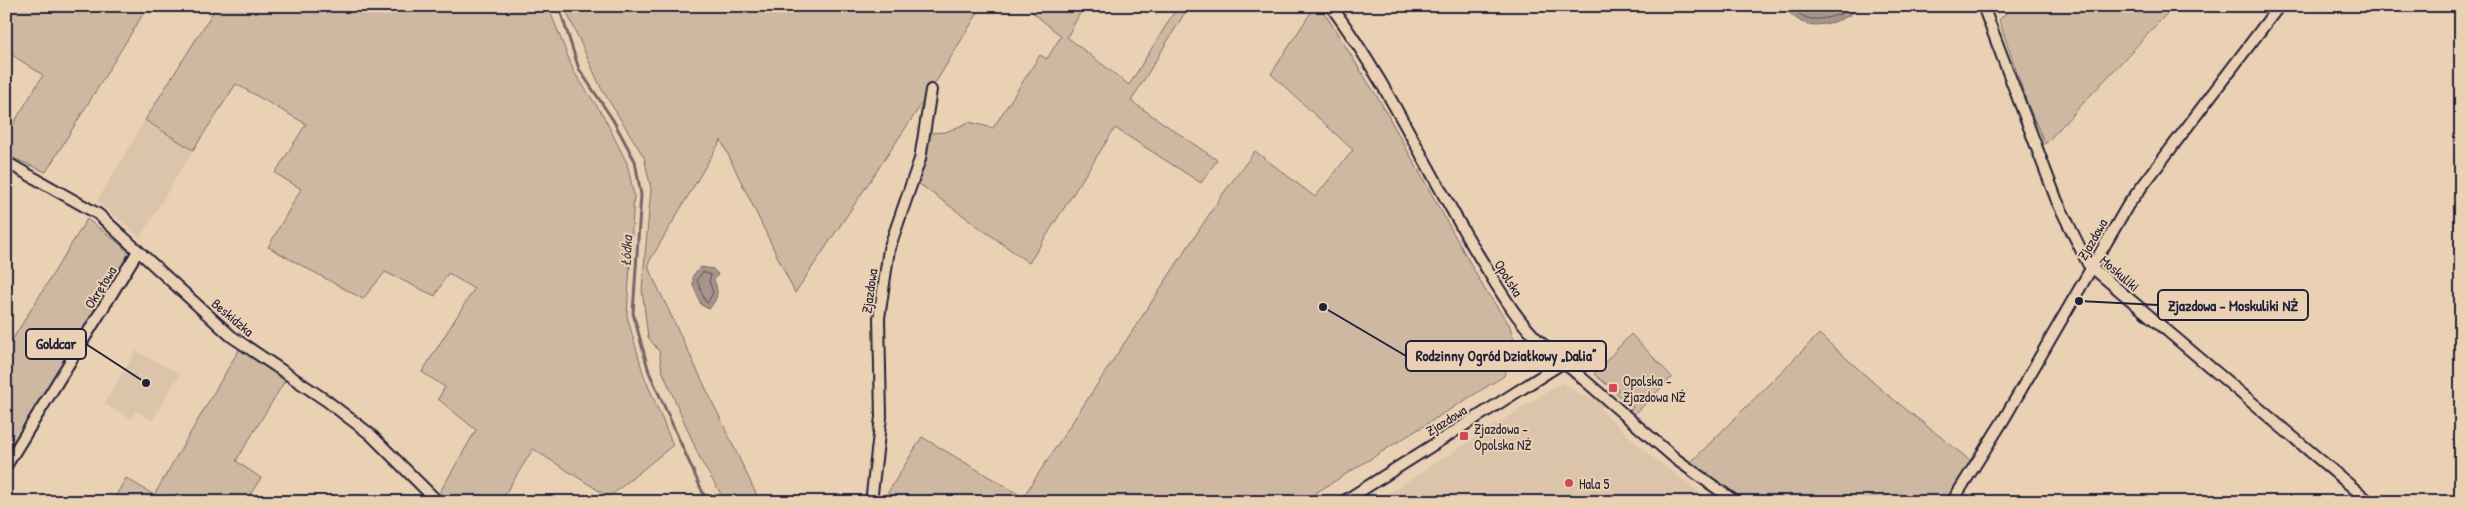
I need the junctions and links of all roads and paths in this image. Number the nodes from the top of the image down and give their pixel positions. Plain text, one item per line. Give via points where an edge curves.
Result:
1 (1331, 6) edge
2 (1983, 6) edge
3 (2279, 6) edge
4 (932, 90) dead end
5 (6, 162) edge
6 (138, 251) junction
7 (2091, 267) junction
8 (1564, 362) junction
9 (6, 466) edge
10 (438, 502) edge
11 (871, 502) edge
12 (1342, 502) edge
13 (1736, 502) edge
14 (1952, 502) edge
15 (2370, 502) edge

1 - 8 street, Opolska via 1373,69 1465,233 1519,320
2 - 7 street, Moskuliki via 2057,201 2082,255
3 - 7 street, Zjazdowa via 2137,193
4 - 11 street, Zjazdowa via 920,159 889,249 879,318 880,417
5 - 6 street, Beskidzka via 98,214
6 - 9 street, Okrętowa
6 - 10 street, Beskidzka via 231,336 370,434
7 - 14 street, Zjazdowa
7 - 15 street, Moskuliki
8 - 12 street, Zjazdowa
8 - 13 street, Opolska via 1677,460

